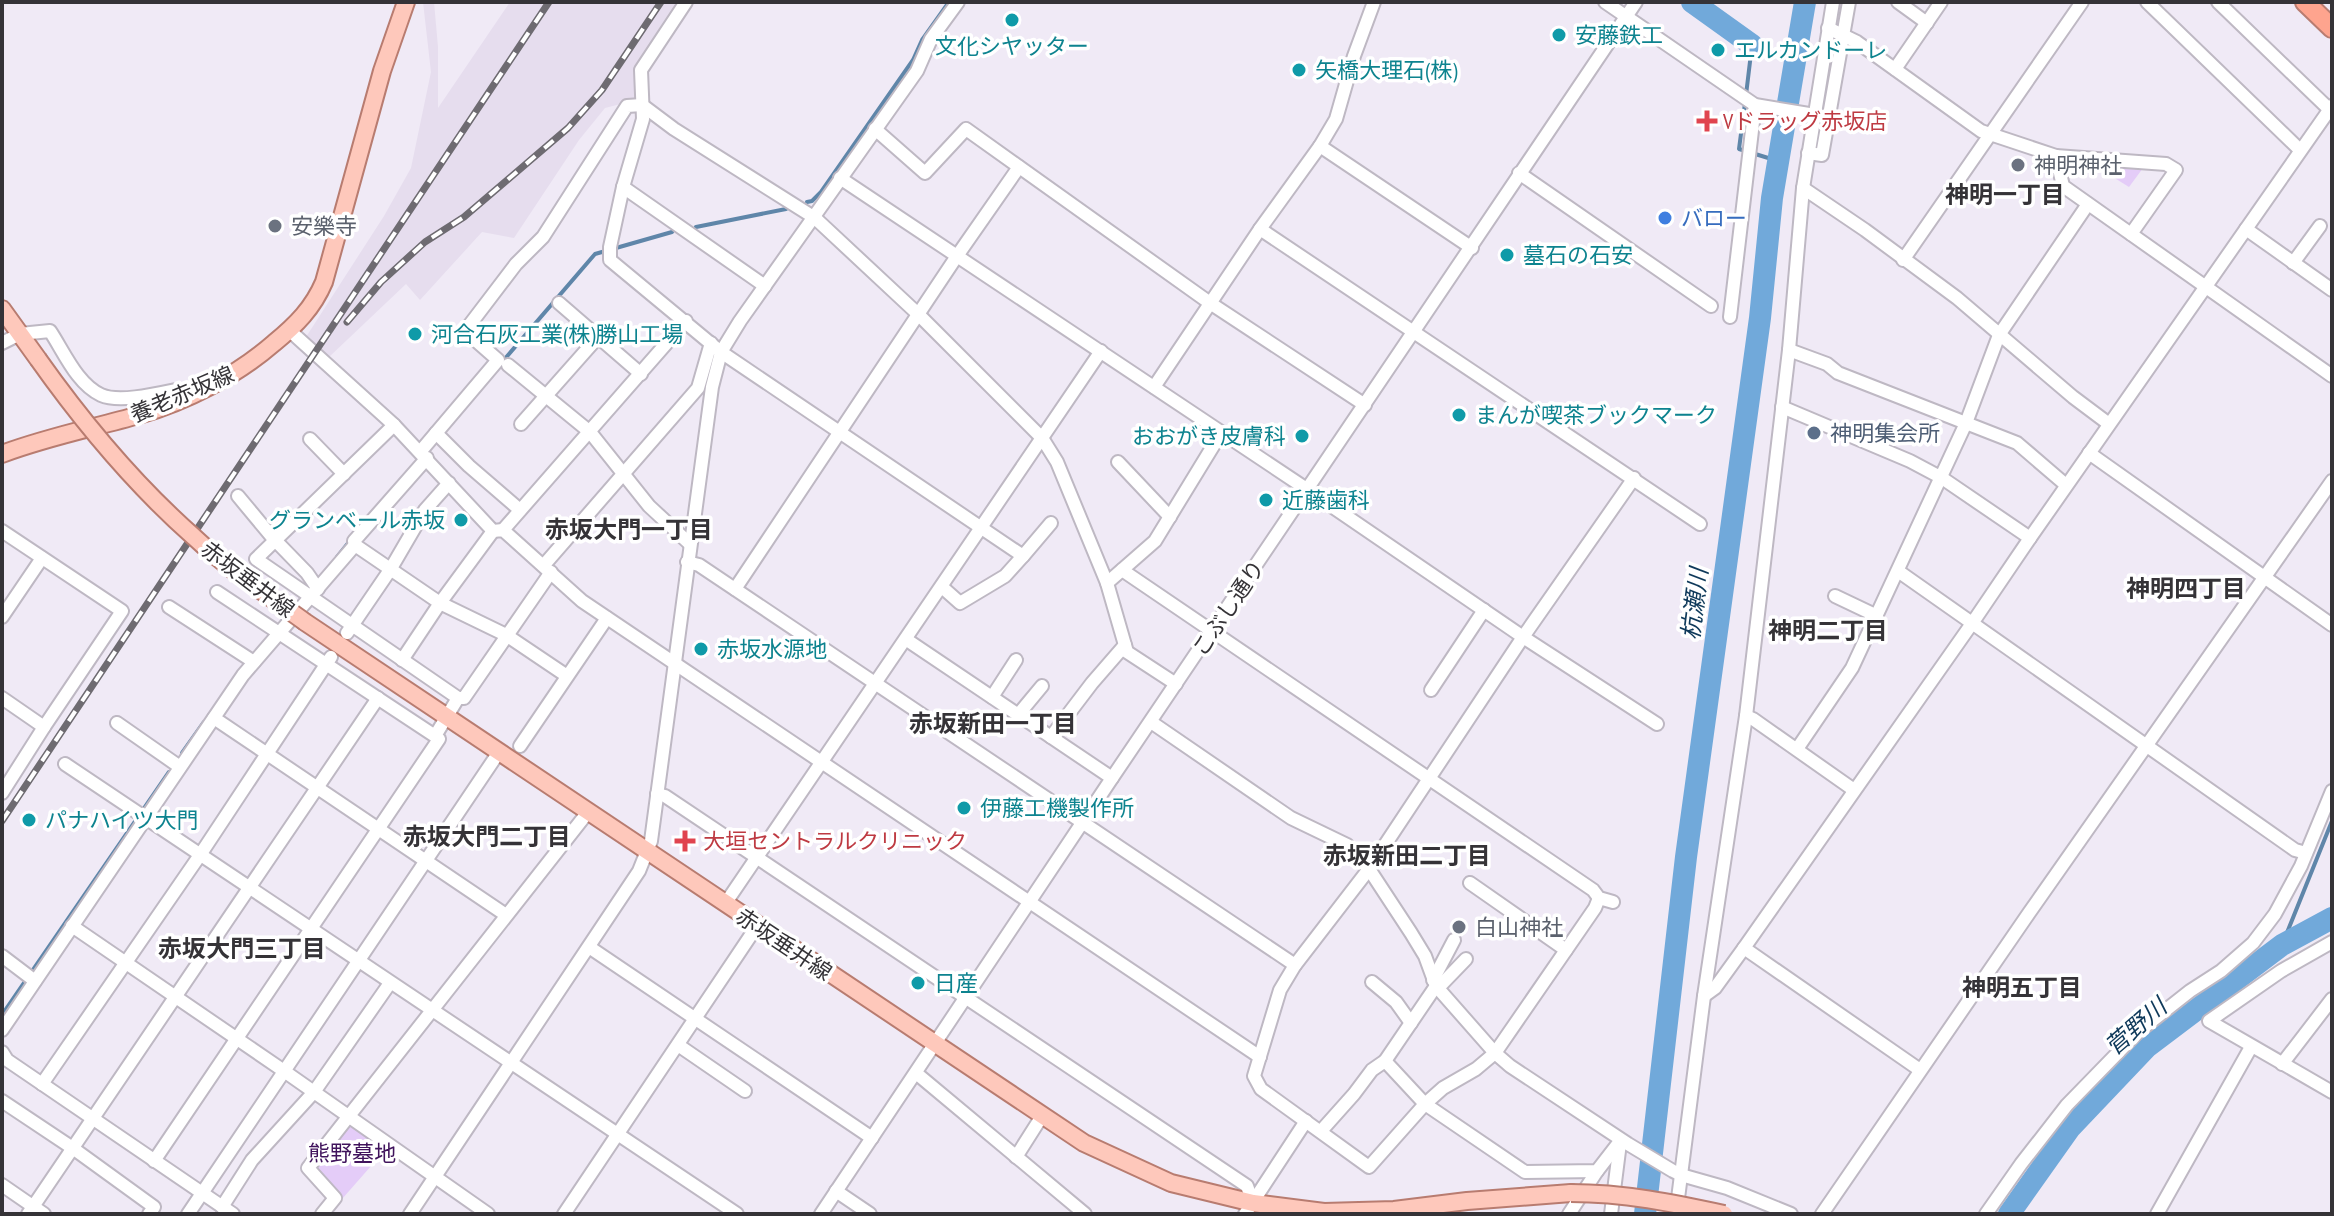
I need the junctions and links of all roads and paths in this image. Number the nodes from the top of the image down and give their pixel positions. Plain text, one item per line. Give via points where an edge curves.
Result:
1 (406, 2) edge
2 (686, 2) edge
3 (958, 2) edge
4 (1374, 2) edge
5 (1605, 2) edge
6 (1636, 2) edge
7 (1833, 2) edge
8 (1849, 2) edge
9 (1898, 2) edge
10 (1941, 2) edge
11 (2082, 2) edge
12 (2147, 2) edge
13 (2218, 2) edge
14 (2305, 2) edge
15 (1626, 17) junction
16 (1927, 23) junction
17 (1828, 28) junction
18 (2332, 28) edge
19 (1842, 34) junction
20 (1895, 69) junction
21 (1752, 102) junction
22 (642, 105) junction
23 (2331, 109) edge
24 (1812, 114) junction
25 (875, 129) junction
26 (1990, 133) junction
27 (1320, 146) junction
28 (2300, 150) junction
29 (1808, 153) junction
30 (2056, 156) junction
31 (1019, 167) junction
32 (1519, 173) junction
33 (840, 178) junction
34 (623, 187) junction
35 (1803, 188) junction
36 (2088, 204) junction
37 (815, 218) junction
38 (2320, 226) dead end
39 (1260, 229) junction
40 (2246, 229) junction
41 (2131, 234) junction
42 (1472, 248) junction
43 (957, 256) junction
44 (1903, 260) junction
45 (2293, 263) junction
46 (765, 286) junction
47 (2206, 287) junction
48 (2332, 290) edge
49 (559, 303) dead end
50 (1210, 303) junction
51 (1711, 306) dead end
52 (2, 309) edge
53 (919, 315) junction
54 (1730, 317) dead end
55 (686, 321) junction
56 (289, 330) junction
57 (1415, 331) junction
58 (20, 334) junction
59 (1999, 335) junction
60 (598, 337) junction
61 (2, 343) edge
62 (716, 347) junction
63 (1789, 350) junction
64 (1101, 351) junction
65 (508, 365) dead end
66 (641, 374) junction
67 (2332, 376) edge
68 (1154, 387) junction
69 (545, 396) junction
70 (186, 397) junction
71 (1365, 405) junction
72 (1782, 407) junction
73 (1966, 423) junction
74 (521, 424) dead end
75 (2109, 424) junction
76 (394, 425) junction
77 (590, 432) junction
78 (841, 433) junction
79 (1221, 433) junction
80 (439, 436) junction
81 (1042, 438) junction
82 (310, 439) dead end
83 (2089, 453) junction
84 (2, 454) edge
85 (424, 455) junction
86 (1118, 462) dead end
87 (344, 474) junction
88 (623, 474) junction
89 (1634, 478) junction
90 (1942, 478) junction
91 (2332, 481) edge
92 (449, 483) junction
93 (2066, 485) junction
94 (1308, 490) junction
95 (238, 496) dead end
96 (520, 510) junction
97 (1170, 517) junction
98 (1051, 523) dead end
99 (1700, 524) dead end
100 (981, 528) junction
101 (2, 531) edge
102 (498, 531) junction
103 (2030, 538) junction
104 (275, 540) junction
105 (690, 544) junction
106 (355, 545) junction
107 (1023, 556) junction
108 (42, 558) junction
109 (687, 562) junction
110 (547, 569) junction
111 (390, 570) junction
112 (1122, 570) junction
113 (1898, 571) junction
114 (2265, 578) junction
115 (1107, 583) junction
116 (942, 587) junction
117 (735, 589) junction
118 (311, 590) junction
119 (217, 592) dead end
120 (1835, 596) dead end
121 (440, 603) junction
122 (169, 607) dead end
123 (1484, 610) junction
124 (1877, 616) junction
125 (2, 617) edge
126 (607, 618) junction
127 (1973, 622) junction
128 (2332, 625) edge
129 (350, 630) junction
130 (276, 631) junction
131 (1212, 632) junction
132 (506, 635) junction
133 (1523, 637) junction
134 (907, 640) junction
135 (1125, 645) junction
136 (251, 660) junction
137 (402, 660) junction
138 (1016, 660) dead end
139 (329, 661) junction
140 (673, 663) junction
141 (567, 676) junction
142 (876, 684) junction
143 (1176, 684) junction
144 (1042, 686) dead end
145 (1431, 690) dead end
146 (992, 697) junction
147 (2, 698) edge
148 (378, 698) junction
149 (458, 698) junction
150 (1018, 715) junction
151 (1746, 716) junction
152 (447, 717) junction
153 (214, 718) junction
154 (1151, 722) junction
155 (117, 723) dead end
156 (1657, 724) dead end
157 (44, 727) junction
158 (435, 736) junction
159 (1051, 737) junction
160 (520, 746) dead end
161 (2147, 746) junction
162 (1797, 749) junction
163 (499, 752) junction
164 (266, 755) junction
165 (823, 763) junction
166 (65, 764) dead end
167 (180, 767) junction
168 (1112, 778) junction
169 (1430, 779) junction
170 (317, 788) junction
171 (1854, 790) junction
172 (2332, 791) edge
173 (2, 793) edge
174 (657, 794) junction
175 (588, 812) junction
176 (141, 815) junction
177 (1082, 823) junction
178 (377, 828) junction
179 (647, 852) junction
180 (2306, 853) junction
181 (200, 855) junction
182 (759, 857) junction
183 (424, 860) junction
184 (1369, 869) junction
185 (1470, 883) dead end
186 (249, 888) junction
187 (1599, 898) junction
188 (1030, 902) junction
189 (1613, 902) dead end
190 (725, 904) junction
191 (506, 915) junction
192 (72, 926) junction
193 (757, 926) junction
194 (310, 929) junction
195 (1454, 940) dead end
196 (2332, 942) edge
197 (589, 947) junction
198 (1744, 948) junction
199 (1566, 950) junction
200 (2, 956) edge
201 (1466, 959) dead end
202 (358, 962) junction
203 (126, 963) junction
204 (1295, 965) junction
205 (31, 978) junction
206 (1372, 982) dead end
207 (390, 983) junction
208 (1436, 985) junction
209 (1704, 996) junction
210 (175, 997) junction
211 (966, 998) junction
212 (2332, 999) edge
213 (432, 1010) junction
214 (696, 1019) junction
215 (1411, 1023) junction
216 (2, 1030) edge
217 (237, 1038) junction
218 (678, 1045) junction
219 (935, 1045) junction
220 (2251, 1047) junction
221 (2, 1052) edge
222 (1495, 1053) junction
223 (1260, 1057) junction
224 (1385, 1061) junction
225 (512, 1062) junction
226 (2282, 1064) junction
227 (1920, 1070) junction
228 (284, 1071) junction
229 (916, 1073) junction
230 (42, 1084) junction
231 (745, 1091) dead end
232 (314, 1092) junction
233 (2332, 1092) edge
234 (2, 1101) edge
235 (1425, 1104) junction
236 (1042, 1116) junction
237 (348, 1117) junction
238 (94, 1119) junction
239 (1306, 1121) junction
240 (1321, 1131) junction
241 (618, 1133) junction
242 (872, 1138) junction
243 (1624, 1142) junction
244 (74, 1149) junction
245 (1016, 1157) junction
246 (154, 1161) junction
247 (1597, 1171) junction
248 (1677, 1173) junction
249 (435, 1178) junction
250 (2, 1185) edge
251 (836, 1191) junction
252 (202, 1193) junction
253 (1249, 1208) edge
254 (227, 1210) edge
255 (35, 1212) edge
256 (1312, 1212) edge
257 (149, 1214) edge
258 (188, 1214) edge
259 (322, 1214) edge
260 (410, 1214) edge
261 (488, 1214) edge
262 (564, 1214) edge
263 (737, 1214) edge
264 (821, 1214) edge
265 (870, 1214) edge
266 (1085, 1214) edge
267 (1569, 1214) edge
268 (1611, 1214) edge
269 (1676, 1214) edge
270 (1725, 1214) edge
271 (1791, 1214) edge
272 (1822, 1214) edge
273 (1986, 1214) edge
274 (2157, 1214) edge

1 - 56 main road, 養老赤坂線 via 324,282 316,300
2 - 22 street via 641,70
3 - 25 street
4 - 27 street via 1336,119
5 - 15 street
6 - 15 street, こぶし通り
7 - 17 street
8 - 19 street
9 - 16 street
10 - 16 street
11 - 26 street
12 - 28 street
13 - 23 street
14 - 18 highway
15 - 21 street
15 - 32 street, こぶし通り
16 - 20 street
17 - 19 street
17 - 24 street
19 - 20 street
19 - 29 street via 1822,155
20 - 26 street
21 - 24 street
21 - 54 street
22 - 34 street via 643,119
22 - 37 street
22 - 80 street via 627,106 543,237 465,331 498,360
23 - 28 street
24 - 29 street
25 - 31 street via 925,173 966,129
25 - 33 street
26 - 30 street
26 - 44 street
27 - 39 street
27 - 42 street
28 - 40 street
29 - 35 street
30 - 36 street via 2063,186
30 - 41 street via 2166,164 2176,170
31 - 43 street
31 - 50 street
32 - 42 street, こぶし通り
32 - 51 street
33 - 37 street
33 - 43 street
34 - 46 street
34 - 55 street via 610,260
35 - 44 street
35 - 63 street
36 - 41 street
36 - 59 street
37 - 46 street
37 - 53 street
38 - 45 street
39 - 50 street
39 - 57 street
40 - 45 street
40 - 47 street
41 - 47 street
42 - 57 street, こぶし通り
43 - 53 street
43 - 64 street
44 - 59 street
45 - 48 street
46 - 62 street
47 - 67 street
47 - 75 street
49 - 60 street
50 - 68 street
50 - 71 street
52 - 58 main road, 赤坂垂井線
53 - 78 street
53 - 81 street
55 - 62 street
55 - 66 street
56 - 70 main road, 養老赤坂線 via 252,362
56 - 76 street
57 - 71 street, こぶし通り
57 - 89 street
58 - 61 street
58 - 70 street via 50,331 80,379 102,396 136,398 176,390
58 - 152 main road, 赤坂垂井線, bridge via 97,437 160,506 228,566
59 - 73 street
59 - 75 street
60 - 66 street
60 - 69 street
62 - 78 street
62 - 88 street via 698,388
62 - 105 street
63 - 72 street
63 - 73 street
64 - 68 street
64 - 81 street
65 - 69 street
66 - 77 street
68 - 79 street
69 - 74 street
69 - 77 street
70 - 84 main road, 養老赤坂線
71 - 94 street, こぶし通り
72 - 90 street
72 - 151 street
73 - 90 street
73 - 93 street via 2017,443
75 - 83 street
76 - 85 street
76 - 87 street
77 - 88 street
77 - 96 street
78 - 100 street
78 - 117 street
79 - 94 street
79 - 97 street
80 - 85 street
80 - 96 street
81 - 100 street
81 - 115 street
82 - 87 street
83 - 93 street
83 - 114 street
85 - 92 street
85 - 106 street
86 - 97 street
87 - 104 street
88 - 105 street
88 - 110 street
89 - 99 street
89 - 133 street
90 - 103 street
90 - 113 street
91 - 114 street
92 - 102 street
92 - 111 street via 425,510
93 - 103 street
94 - 123 street
94 - 131 street, こぶし通り
95 - 104 street
96 - 102 street
97 - 112 street via 1155,541
98 - 107 street
100 - 107 street
100 - 116 street
101 - 108 street
102 - 110 street
102 - 121 street
103 - 127 street
104 - 118 street
104 - 118 street via 256,559
105 - 109 street
106 - 111 street
106 - 118 street
107 - 116 street via 1005,576 960,603
108 - 125 street
108 - 157 street via 122,611
109 - 117 street
109 - 140 street
110 - 126 street
110 - 132 street
111 - 121 street
111 - 129 street
112 - 115 street
112 - 131 street
113 - 124 street
113 - 127 street
114 - 128 street
114 - 161 street
115 - 135 street
116 - 134 street
117 - 142 street
118 - 129 street
118 - 130 street
119 - 130 street
120 - 124 street
121 - 132 street
121 - 137 street
122 - 136 street
123 - 133 street
123 - 145 street
124 - 162 street via 1852,668
126 - 140 street
126 - 141 street
127 - 161 street
127 - 171 street
129 - 137 street
130 - 136 street
130 - 139 street
131 - 143 street, こぶし通り
131 - 169 street
132 - 141 street
132 - 149 street via 464,698
133 - 156 street
133 - 169 street
134 - 142 street
134 - 146 street
135 - 143 street via 1127,652
135 - 159 street
136 - 153 street
137 - 149 street
138 - 146 street
139 - 148 street
139 - 164 street
140 - 165 street
140 - 174 street
141 - 160 street
142 - 165 street
142 - 177 street
143 - 154 street, こぶし通り
144 - 150 street
146 - 150 street
147 - 157 street
148 - 158 street
148 - 170 street
149 - 152 street
150 - 159 street
151 - 162 street
151 - 209 street
152 - 158 street
152 - 163 main road, 赤坂垂井線
153 - 164 street
153 - 167 street
154 - 168 street, こぶし通り
154 - 184 street via 1291,818 1347,845
155 - 167 street
157 - 173 street
158 - 178 street via 439,739
159 - 168 street
161 - 180 street
161 - 227 street
162 - 171 street
163 - 175 main road, 赤坂垂井線
163 - 183 street
164 - 170 street
164 - 181 street
165 - 182 street
165 - 188 street
166 - 176 street
167 - 176 street
168 - 177 street, こぶし通り
169 - 184 street
169 - 187 street
170 - 178 street
170 - 186 street
171 - 198 street
172 - 180 street
174 - 179 street
174 - 182 street
175 - 179 main road, 赤坂垂井線
175 - 191 street
176 - 181 street
176 - 192 street
177 - 188 street, こぶし通り
177 - 204 street
178 - 183 street
178 - 194 street
179 - 190 main road, 赤坂垂井線
179 - 197 street
180 - 273 street via 2275,914 2253,943 2138,1032 2067,1105
181 - 186 street
181 - 203 street
182 - 190 street
182 - 211 street
183 - 191 street
183 - 202 street
184 - 204 street
184 - 208 street via 1425,956
185 - 199 street
186 - 194 street
186 - 210 street
187 - 189 street
187 - 199 street
188 - 211 street, こぶし通り
188 - 223 street
190 - 193 main road, 赤坂垂井線
191 - 213 street
192 - 203 street
192 - 205 street
193 - 214 street
193 - 219 main road, 赤坂垂井線
194 - 202 street
194 - 217 street
195 - 208 street
196 - 220 street via 2209,1021
197 - 214 street
197 - 225 street
198 - 209 street
198 - 227 street
199 - 222 street
200 - 205 street
201 - 208 street
202 - 207 street
202 - 228 street
203 - 210 street
203 - 230 street
204 - 223 street via 1280,990
205 - 216 street
206 - 215 street
207 - 213 street
207 - 232 street
208 - 215 street
208 - 222 street
209 - 248 street
210 - 217 street
210 - 238 street
211 - 219 street, こぶし通り
211 - 253 street via 1247,1186
212 - 226 street
213 - 225 street
213 - 237 street
214 - 218 street
214 - 242 street
215 - 224 street
217 - 228 street
217 - 246 street
218 - 231 street
218 - 241 street
219 - 229 street, こぶし通り
219 - 236 main road, 赤坂垂井線
220 - 226 street
220 - 274 street
221 - 230 street
222 - 235 street
222 - 243 street
223 - 239 street via 1254,1076 1261,1089
224 - 235 street
224 - 240 street
225 - 241 street
225 - 249 street
226 - 233 street
227 - 272 street
228 - 232 street
228 - 252 street
229 - 242 street, こぶし通り
229 - 245 street
230 - 238 street
232 - 237 street
232 - 254 street via 252,1160
234 - 244 street
235 - 240 street via 1369,1167
235 - 247 street via 1525,1172
236 - 245 street
236 - 253 main road, 赤坂垂井線 via 1084,1143 1171,1183
237 - 249 street
237 - 259 street via 308,1168 335,1198
238 - 244 street
238 - 246 street
239 - 240 street
239 - 253 street
241 - 262 street
241 - 263 street
242 - 251 street, こぶし通り
243 - 247 street
243 - 248 street
243 - 268 street
244 - 255 street
244 - 257 street via 154,1207
245 - 266 street
246 - 252 street
247 - 267 street
248 - 269 street
248 - 271 street
249 - 260 street
249 - 261 street
250 - 255 street
251 - 264 street, こぶし通り
251 - 265 street
252 - 254 street
252 - 258 street
253 - 256 main road, 赤坂垂井線
256 - 270 main road, 赤坂垂井線, bridge via 1394,1210 1571,1193 1658,1199

